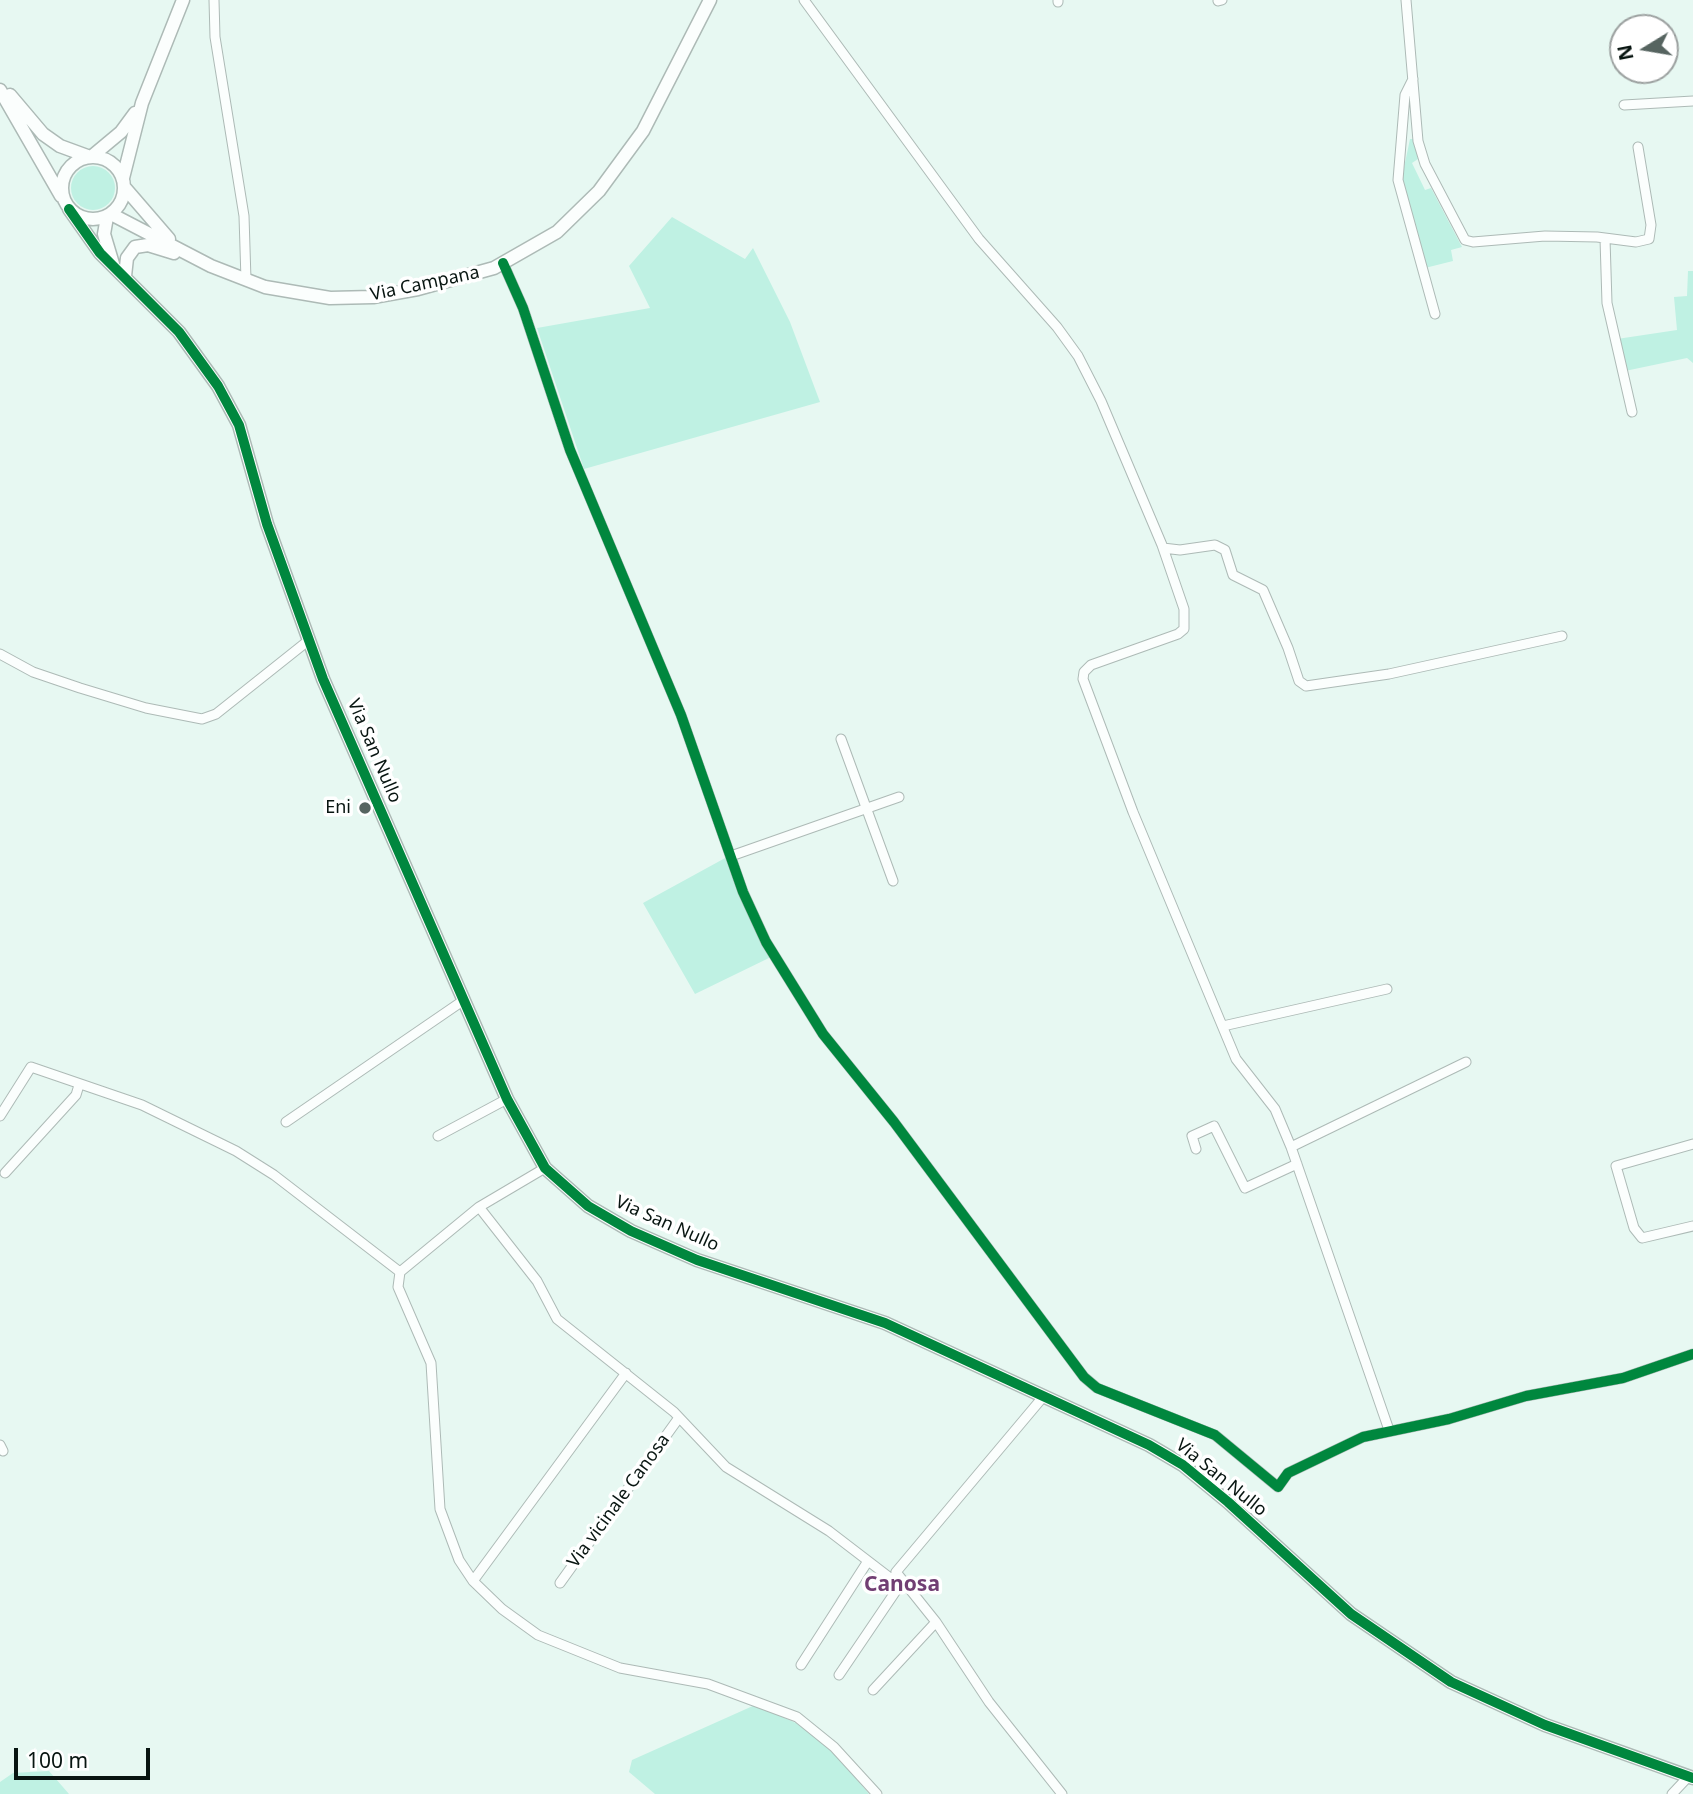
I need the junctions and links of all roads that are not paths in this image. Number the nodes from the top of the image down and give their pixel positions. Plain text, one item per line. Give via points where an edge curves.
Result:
1 (183, 0) edge
2 (214, 0) edge
3 (710, 0) edge
4 (804, 0) edge
5 (1406, 0) edge
6 (1414, 77) junction
7 (0, 85) edge
8 (0, 90) edge
9 (1693, 101) edge
10 (142, 103) junction
11 (1624, 105) dead end
12 (1638, 147) dead end
13 (91, 157) junction
14 (124, 183) junction
15 (67, 205) junction
16 (109, 216) junction
17 (1605, 239) junction
18 (180, 248) junction
19 (503, 263) junction
20 (113, 264) junction
21 (211, 266) junction
22 (125, 276) junction
23 (246, 280) junction
24 (1435, 314) dead end
25 (1632, 412) dead end
26 (1163, 548) junction
27 (1562, 636) dead end
28 (309, 640) junction
29 (0, 654) edge
30 (841, 739) dead end
31 (899, 797) dead end
32 (866, 808) junction
33 (731, 856) junction
34 (893, 881) dead end
35 (1387, 989) dead end
36 (464, 1000) junction
37 (1223, 1026) junction
38 (1466, 1062) dead end
39 (79, 1085) junction
40 (507, 1099) junction
41 (0, 1116) edge
42 (286, 1122) dead end
43 (438, 1136) dead end
44 (1693, 1144) edge
45 (1291, 1147) junction
46 (1196, 1149) dead end
47 (1297, 1164) junction
48 (545, 1168) junction
49 (5, 1173) dead end
50 (480, 1207) junction
51 (1693, 1226) edge
52 (400, 1272) junction
53 (1693, 1354) edge
54 (626, 1373) junction
55 (1043, 1396) junction
56 (678, 1419) junction
57 (1389, 1430) junction
58 (868, 1561) junction
59 (473, 1581) junction
60 (560, 1583) dead end
61 (902, 1583) junction
62 (936, 1622) junction
63 (801, 1665) dead end
64 (839, 1675) dead end
65 (873, 1690) dead end
66 (1691, 1777) edge
67 (877, 1794) edge
68 (1062, 1794) edge
69 (1672, 1794) edge

1 - 10 street
2 - 23 street via 215,37 244,216
3 - 19 street, Via Campana via 643,131 599,191 557,232
4 - 26 street via 979,239 1078,356
5 - 6 street
6 - 17 street via 1418,141 1425,164 1465,240
6 - 24 street via 1405,96 1398,180
7 - 13 street, Via Campana via 43,134
8 - 15 street, Via San Nullo
9 - 11 street
10 - 13 street via 121,132
10 - 14 street
12 - 17 street via 1651,225 1649,239
13 - 14 street, Via Campana via 111,162
13 - 15 street via 68,169 62,185
14 - 16 street via 120,205
14 - 18 street, Via Campana via 150,220
15 - 16 street, Via Campana via 82,218
15 - 20 street, Via San Nullo
16 - 18 street, Via Campana
16 - 20 street via 104,234
17 - 25 street via 1606,303
18 - 21 street, Via Campana
19 - 23 street, Via Campana via 418,289 373,297 330,298
19 - 33 street via 589,498 681,715
20 - 22 street, Via San Nullo
21 - 22 street via 148,245 130,251
21 - 23 street, Via Campana
22 - 28 street, Via San Nullo via 179,332 239,425 267,524
26 - 27 street via 1215,545 1225,550 1233,575 1263,590 1298,681 1306,686 1389,674
26 - 37 street via 1184,609 1184,629 1091,665 1083,679
28 - 29 street via 216,714 202,719 80,688 33,672
28 - 36 street, Via San Nullo
30 - 32 street
31 - 32 street
32 - 33 street
32 - 34 street
33 - 57 street via 766,942 803,1005 1084,1377 1097,1388 1215,1435 1278,1487 1287,1473 1347,1443
35 - 37 street
36 - 40 street, Via San Nullo
36 - 42 street
37 - 45 street via 1236,1059 1275,1109
38 - 45 street
39 - 41 street via 31,1067
39 - 49 street via 76,1095
39 - 52 street via 142,1105 236,1151
40 - 43 street
40 - 48 street, Via San Nullo
44 - 51 street via 1616,1166 1634,1228 1642,1238
45 - 47 street
46 - 47 street via 1192,1136 1214,1126 1245,1188
47 - 57 street
48 - 50 street
48 - 55 street, Via San Nullo via 588,1206 631,1231 697,1260 885,1323
50 - 52 street
50 - 54 street via 537,1281 557,1319
52 - 59 street via 398,1287 433,1377 440,1509 459,1560
53 - 57 street via 1623,1378
54 - 56 street
54 - 59 street
55 - 61 street via 897,1568
55 - 66 street, Via San Nullo via 1183,1465 1351,1614 1451,1682 1545,1725
56 - 58 street via 726,1466
56 - 60 street, Via vicinale Canosa
58 - 61 street
58 - 63 street
59 - 67 street via 538,1635 584,1656 620,1668 708,1684 797,1717 834,1746
61 - 62 street
61 - 64 street
62 - 65 street
62 - 68 street via 989,1702
66 - 69 street

